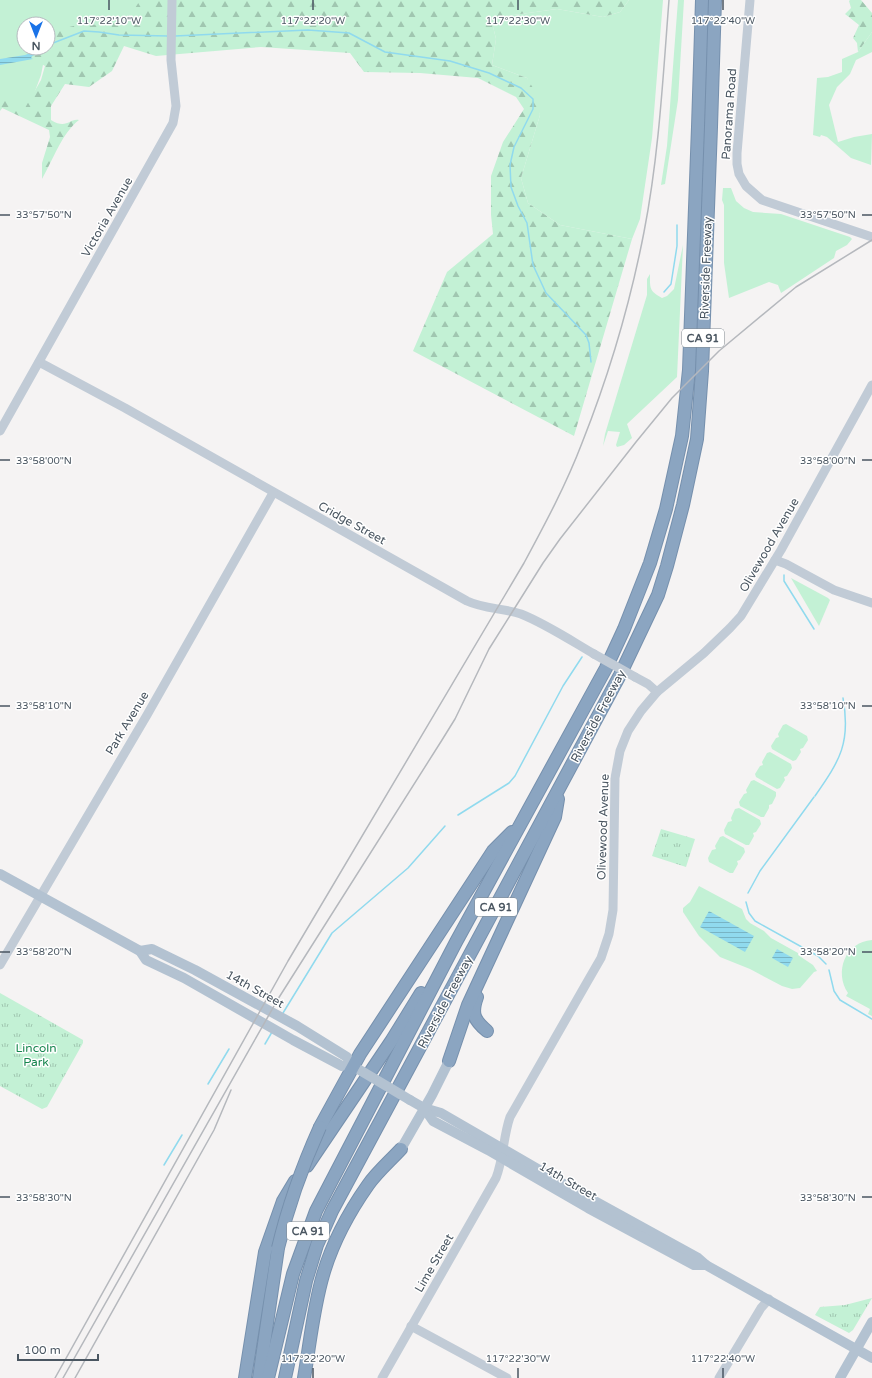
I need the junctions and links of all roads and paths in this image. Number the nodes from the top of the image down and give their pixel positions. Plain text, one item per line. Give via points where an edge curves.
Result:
1 (172, 0) edge
2 (702, 0) edge
3 (715, 0) edge
4 (750, 0) edge
5 (872, 237) edge
6 (39, 362) junction
7 (872, 385) edge
8 (0, 431) edge
9 (273, 493) junction
10 (775, 560) junction
11 (872, 603) edge
12 (657, 692) junction
13 (561, 786) junction
14 (522, 823) junction
15 (0, 874) edge
16 (40, 896) junction
17 (456, 942) junction
18 (140, 951) junction
19 (0, 964) edge
20 (482, 973) junction
21 (487, 1031) dead end
22 (449, 1061) joint
23 (355, 1067) junction
24 (424, 1108) junction
25 (401, 1149) joint
26 (503, 1154) junction
27 (588, 1208) junction
28 (621, 1215) junction
29 (706, 1265) junction
30 (306, 1281) junction
31 (769, 1299) junction
32 (872, 1322) edge
33 (411, 1326) junction
34 (856, 1350) junction
35 (872, 1358) edge
36 (245, 1378) edge
37 (259, 1378) edge
38 (268, 1378) edge
39 (285, 1378) edge
40 (303, 1378) edge
41 (382, 1378) edge
42 (507, 1378) edge
43 (719, 1378) edge
44 (840, 1378) edge

1 - 6 street, Victoria Avenue via 171,60 176,106 173,123
2 - 14 highway, Riverside Freeway / CA 91 via 689,370 682,436 666,509 650,563 624,629 606,668
3 - 13 highway, Riverside Freeway / CA 91 via 702,371 697,439 683,504 658,595 620,675
4 - 5 street, Panorama Road via 737,153 739,174 746,186 762,200
6 - 8 street, Victoria Avenue
6 - 9 street, Cridge Street
7 - 10 street, Olivewood Avenue
9 - 12 street, Cridge Street, bridge via 475,605 512,611 534,620 648,684
9 - 16 street, Park Avenue
10 - 11 street via 834,590
10 - 12 street, Olivewood Avenue via 741,616 704,653
12 - 26 street, Olivewood Avenue via 628,731 617,764 614,796 613,910 609,934 588,981 510,1117
13 - 20 highway via 555,817
13 - 30 highway, Riverside Freeway / CA 91 via 332,1210 317,1245
14 - 17 highway, Riverside Freeway / CA 91
14 - 23 highway via 493,851 360,1054
15 - 16 main road, 14th Street
16 - 18 main road, 14th Street
16 - 19 street, Park Avenue
17 - 36 highway via 441,953 392,1040 293,1183 283,1202 265,1252
17 - 38 highway, Riverside Freeway / CA 91 via 316,1211 293,1274
18 - 23 main road, 14th Street via 146,960 184,978 293,1040 342,1066
18 - 23 main road, 14th Street via 152,949 195,970 347,1056
20 - 21 highway via 483,981 473,1010 476,1020
20 - 22 highway via 465,1012
22 - 24 main road
23 - 24 main road, 14th Street, bridge
23 - 37 highway, bridge via 320,1128 292,1196 278,1248
24 - 25 main road
24 - 26 main road, 14th Street via 433,1121
25 - 40 highway via 368,1185 333,1247 316,1305
26 - 27 main road, 14th Street
26 - 28 main road, 14th Street
26 - 33 street, Lime Street via 496,1178
27 - 28 main road via 590,1204 594,1204 609,1213
27 - 29 main road, 14th Street via 694,1265
28 - 29 main road, 14th Street
29 - 31 main road, 14th Street
30 - 39 highway, Riverside Freeway / CA 91
30 - 40 highway via 309,1310 302,1359
31 - 34 main road, 14th Street
31 - 43 street via 757,1314
32 - 34 main road
33 - 41 street, Lime Street
33 - 42 street
34 - 35 main road, 14th Street
34 - 44 main road

